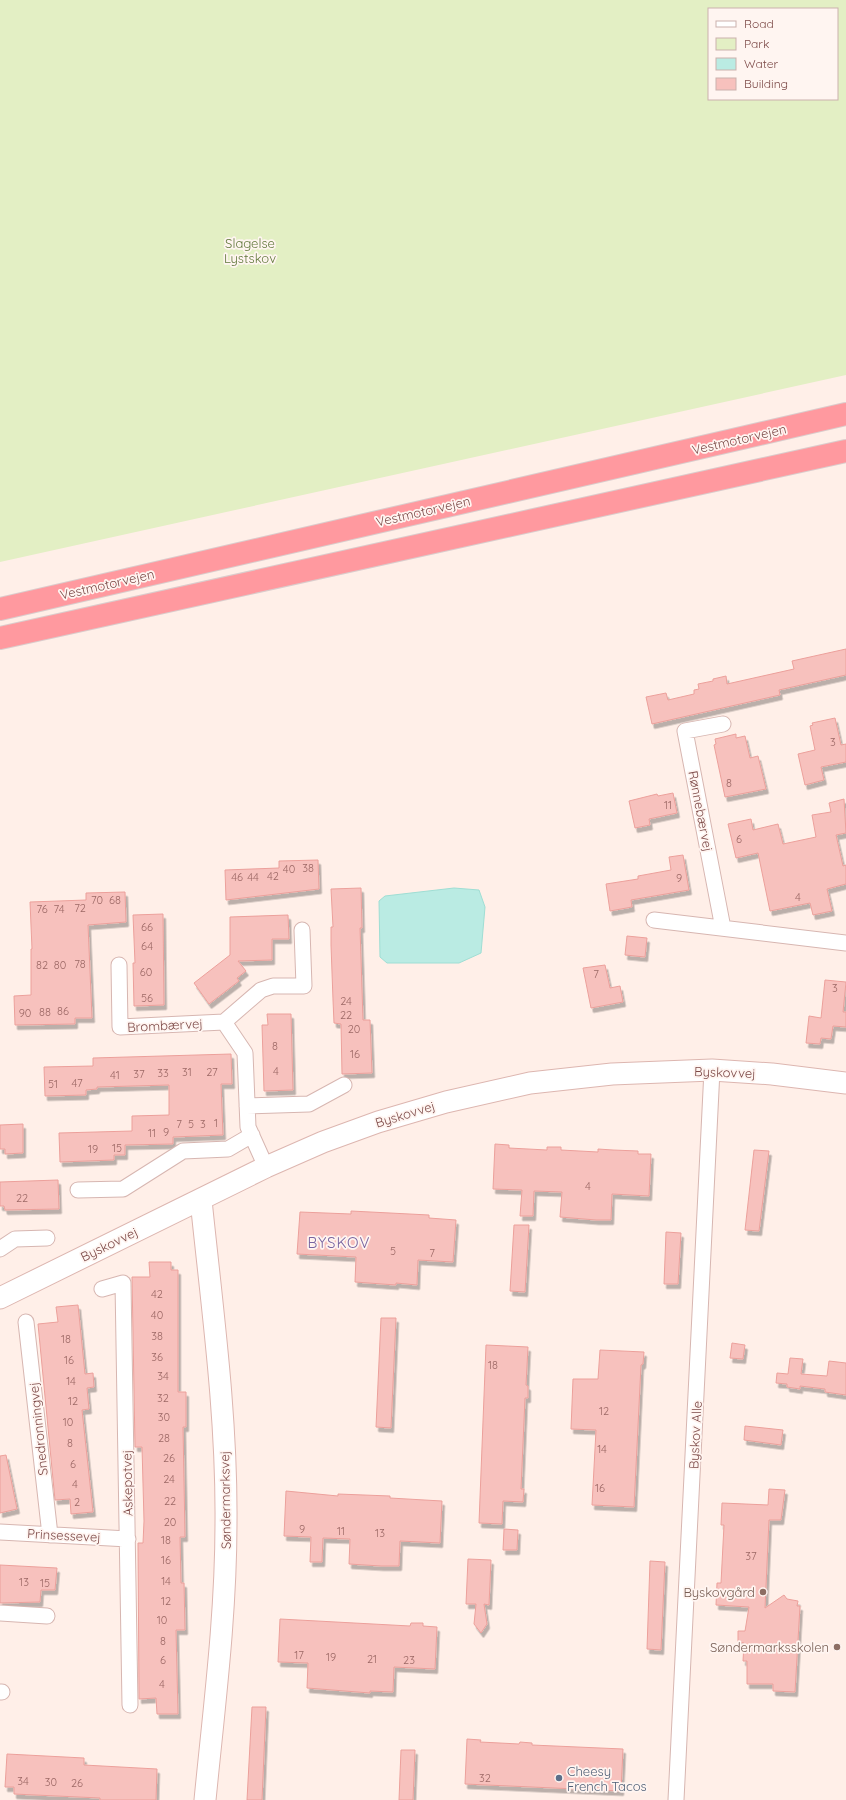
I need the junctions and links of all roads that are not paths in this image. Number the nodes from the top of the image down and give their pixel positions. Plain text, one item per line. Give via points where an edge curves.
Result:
1 (846, 414) edge
2 (846, 451) edge
3 (0, 609) edge
4 (0, 638) edge
5 (723, 724) dead end
6 (654, 920) dead end
7 (723, 928) junction
8 (302, 930) dead end
9 (846, 942) edge
10 (118, 965) dead end
11 (224, 1022) junction
12 (712, 1070) junction
13 (846, 1083) edge
14 (344, 1085) dead end
15 (247, 1106) junction
16 (252, 1135) junction
17 (266, 1168) junction
18 (78, 1190) dead end
19 (201, 1200) junction
20 (47, 1238) dead end
21 (0, 1250) edge
22 (102, 1289) dead end
23 (0, 1298) edge
24 (26, 1322) dead end
25 (0, 1532) edge
26 (50, 1535) junction
27 (128, 1539) junction
28 (0, 1613) edge
29 (47, 1616) dead end
30 (130, 1705) dead end
31 (205, 1800) edge
32 (676, 1800) edge

1 - 3 highway, Vestmotorvejen
2 - 4 highway
5 - 7 street, Rønnebærvej via 685,732
6 - 7 street
7 - 9 street
8 - 11 street via 304,986 273,986 261,990
10 - 11 street, Brombærvej via 120,1027
11 - 15 street via 245,1053
12 - 13 main road, Byskovvej
12 - 17 main road, Byskovvej via 612,1074 530,1083 446,1102 378,1122 323,1142
12 - 32 street, Byskov Alle
14 - 15 street via 309,1104
15 - 16 street via 248,1127
16 - 17 street
16 - 18 street via 228,1149 183,1151 123,1189
17 - 19 main road, Byskovvej
19 - 23 main road, Byskovvej
19 - 31 main road, Søndermarksvej via 214,1320 226,1521 225,1594
20 - 21 street via 15,1239
22 - 27 street, Askepotvej via 123,1283
24 - 26 street, Snedronningvej
25 - 26 street, Prinsessevej
26 - 27 street, Prinsessevej
27 - 30 street, Askepotvej
28 - 29 street

